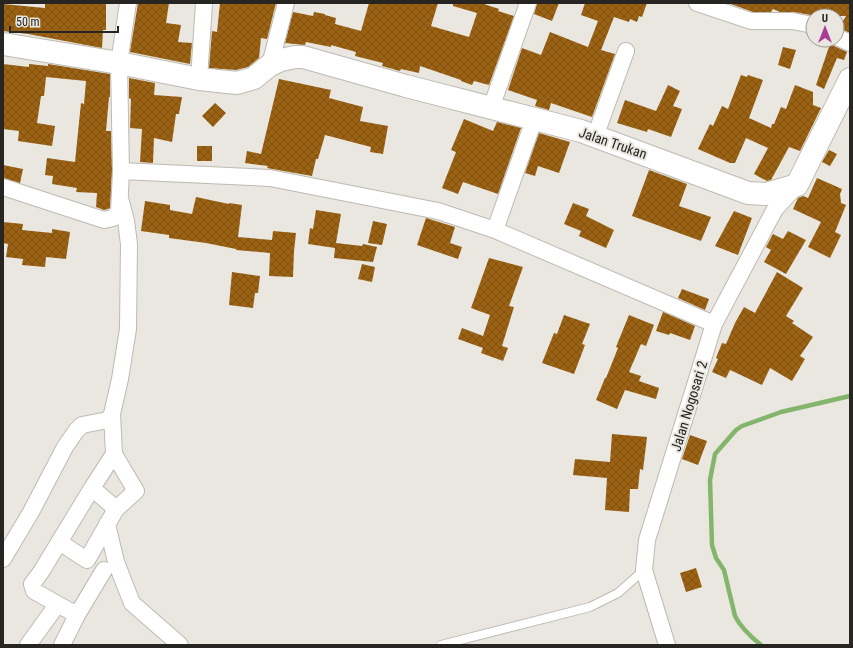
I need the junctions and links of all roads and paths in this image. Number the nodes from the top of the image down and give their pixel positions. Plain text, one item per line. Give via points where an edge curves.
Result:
1 (128, 3) edge
2 (204, 3) edge
3 (286, 3) edge
4 (528, 3) edge
5 (697, 3) edge
6 (805, 23) edge
7 (3, 44) edge
8 (626, 51) dead end
9 (120, 63) junction
10 (270, 65) junction
11 (199, 79) junction
12 (850, 79) edge
13 (491, 108) junction
14 (534, 120) junction
15 (595, 137) junction
16 (121, 171) junction
17 (797, 185) junction
18 (3, 187) edge
19 (120, 198) junction
20 (495, 230) junction
21 (714, 324) junction
22 (112, 414) junction
23 (114, 454) junction
24 (92, 488) junction
25 (116, 508) junction
26 (107, 524) junction
27 (59, 542) junction
28 (3, 559) edge
29 (87, 560) junction
30 (104, 570) junction
31 (644, 570) junction
32 (123, 581) junction
33 (56, 605) junction
34 (76, 615) junction
35 (28, 645) edge
36 (62, 645) edge
37 (180, 645) edge
38 (441, 645) edge
39 (666, 645) edge

1 - 9 street
2 - 11 street
3 - 10 street
4 - 13 street
5 - 6 street via 751,21
7 - 9 street, Jalan Trukan
8 - 15 street
9 - 11 street, Jalan Trukan
9 - 16 street
10 - 11 street, Jalan Trukan via 254,78 237,83
10 - 13 street, Jalan Trukan via 295,57 311,59
12 - 17 street
13 - 14 street, Jalan Trukan
14 - 15 street, Jalan Trukan via 581,131
14 - 20 street
15 - 17 street, Jalan Trukan via 748,193 766,194
16 - 19 street
16 - 20 street via 270,178 438,211
17 - 21 street, Jalan Nogosari 2 via 775,209
18 - 19 street via 104,220 113,218 119,212
19 - 22 street via 128,231 129,301 127,336
20 - 21 street
21 - 31 street, Jalan Nogosari 2 via 647,540
22 - 23 street
22 - 28 street via 108,420 82,425 76,430
23 - 24 street
23 - 25 street via 136,491
24 - 25 street
24 - 27 street
25 - 26 street
26 - 29 street
26 - 32 street
27 - 29 street
27 - 33 street via 32,584 34,591
29 - 30 street
30 - 32 street
30 - 34 street
31 - 38 lane via 618,593 590,607
31 - 39 street, Jalan Nogosari 2
32 - 37 street via 132,603
33 - 34 street
33 - 35 street
34 - 36 street

